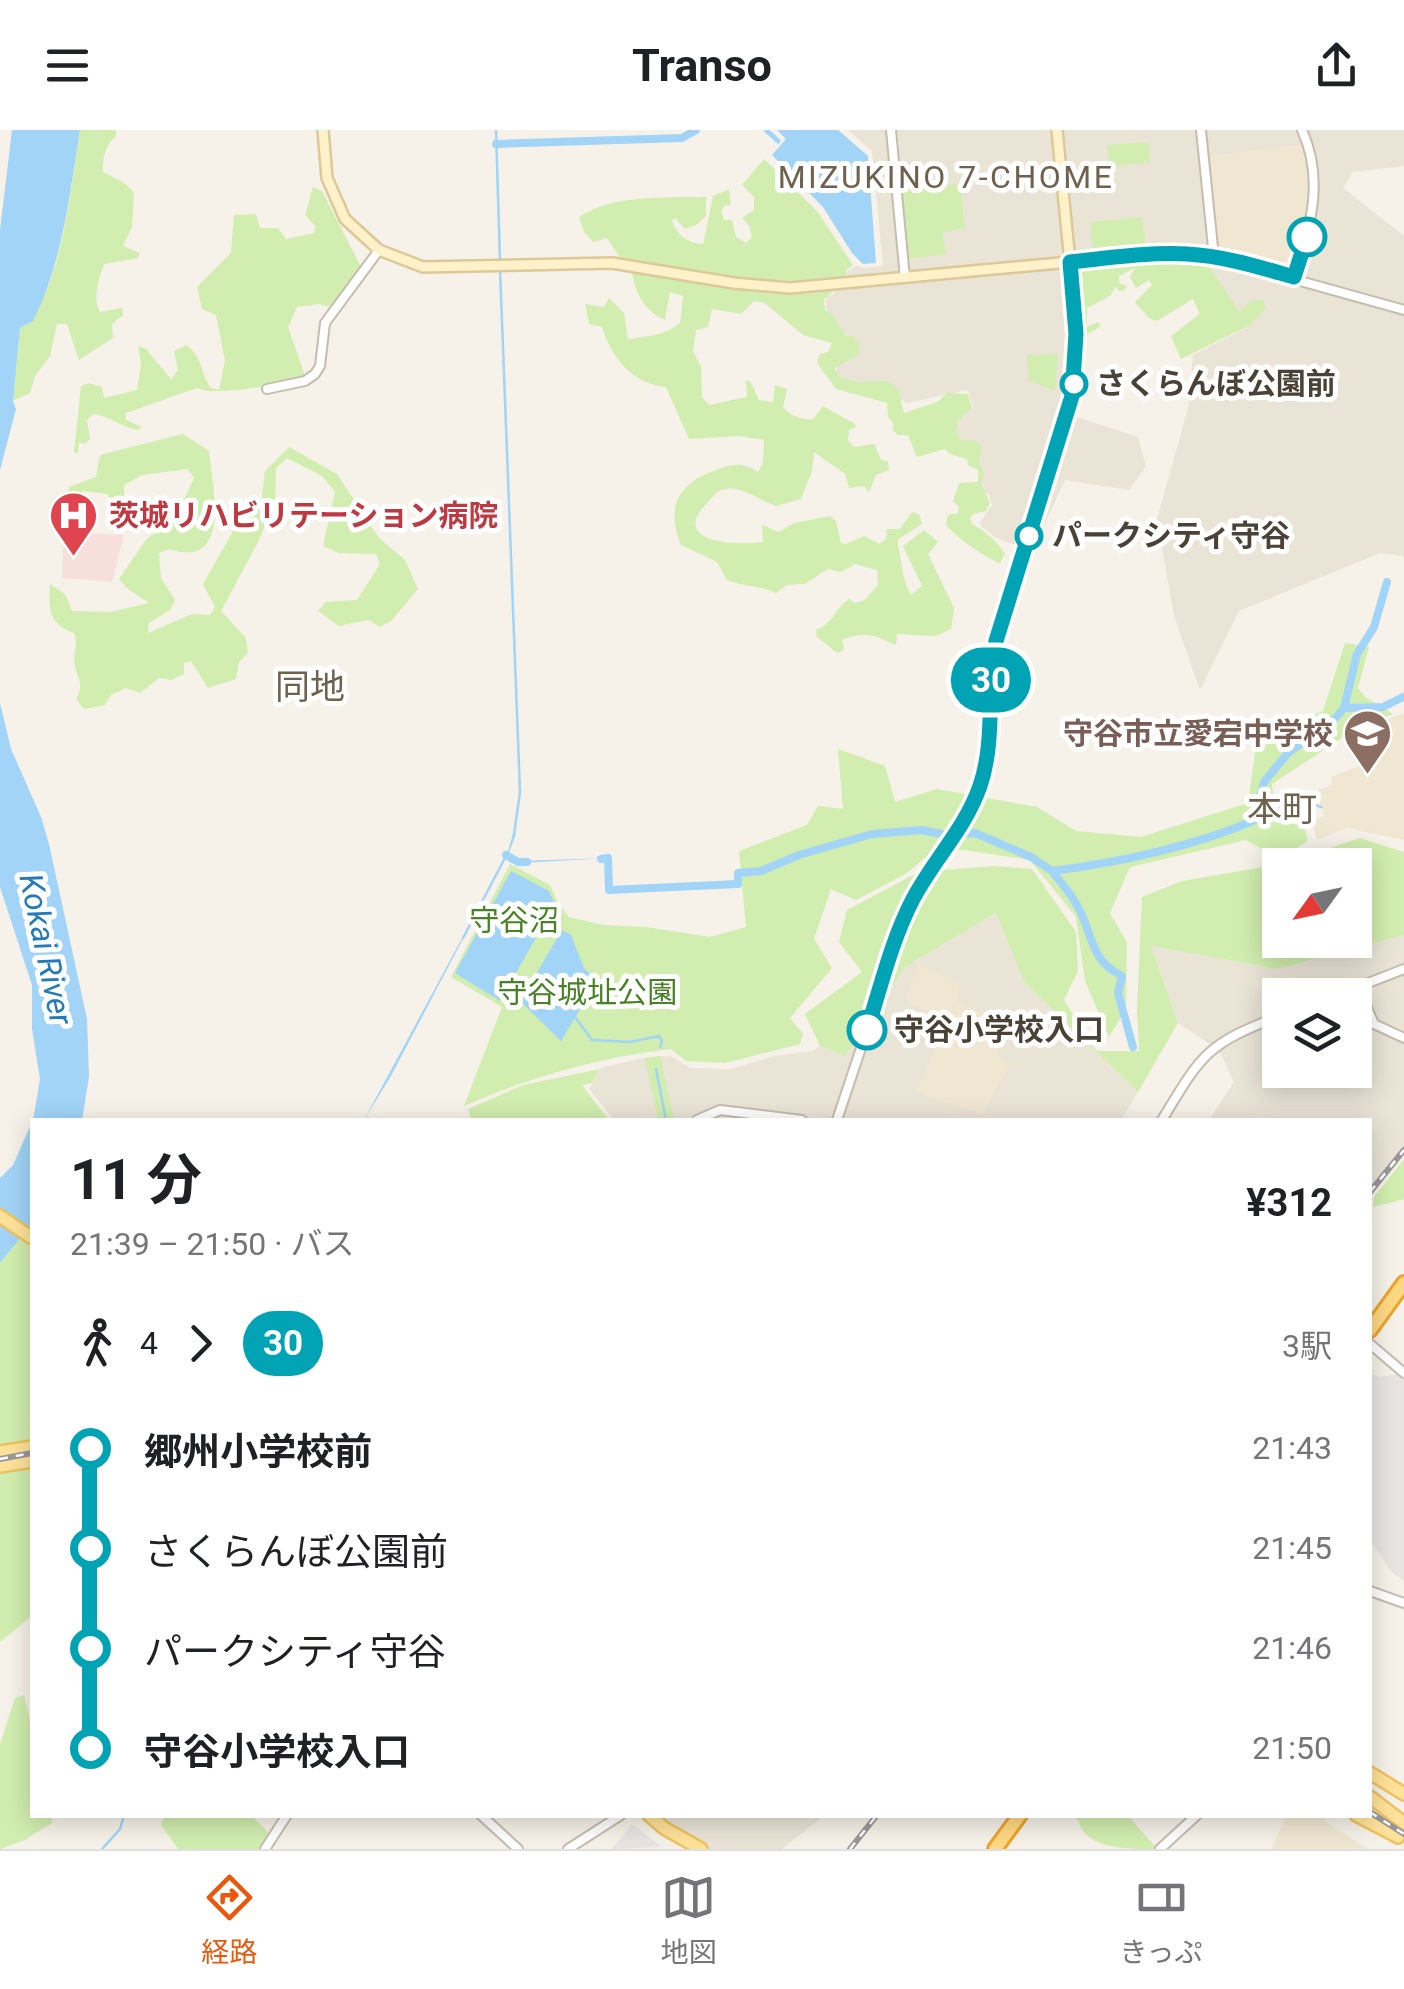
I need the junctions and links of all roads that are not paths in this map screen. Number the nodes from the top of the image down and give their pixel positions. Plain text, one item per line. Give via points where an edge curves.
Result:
1 (323, 130) edge
2 (891, 130) edge
3 (1057, 130) edge
4 (1201, 130) edge
5 (1302, 130) edge
6 (379, 250) junction
7 (1214, 257) junction
8 (1070, 262) junction
9 (1294, 277) junction
10 (905, 278) junction
11 (1404, 310) edge
12 (267, 390) dead end
13 (1404, 969) edge
14 (1372, 982) edge
15 (1372, 1019) edge
16 (1262, 1023) edge
17 (1404, 1038) edge
18 (702, 1118) edge
19 (786, 1118) edge
20 (838, 1118) edge
21 (1163, 1118) edge
22 (0, 1216) edge
23 (30, 1237) edge
24 (1404, 1283) edge
25 (1404, 1294) edge
26 (1372, 1327) edge
27 (1372, 1339) edge
28 (1372, 1344) edge
29 (1404, 1372) edge
30 (30, 1447) edge
31 (0, 1452) edge
32 (30, 1462) edge
33 (0, 1466) edge
34 (1372, 1592) edge
35 (1404, 1603) edge
36 (1372, 1773) edge
37 (1404, 1794) edge
38 (1372, 1802) edge
39 (286, 1818) edge
40 (484, 1818) edge
41 (616, 1818) edge
42 (652, 1818) edge
43 (1021, 1818) edge
44 (1022, 1818) edge
45 (1193, 1818) edge
46 (1365, 1818) edge
47 (1372, 1818) edge
48 (1402, 1831) edge
49 (265, 1849) edge
50 (518, 1849) edge
51 (568, 1849) edge
52 (701, 1849) edge
53 (995, 1849) edge
54 (1003, 1849) edge
55 (1160, 1849) edge

1 - 6 main road via 336,204
2 - 10 street
3 - 8 main road
4 - 7 street
5 - 9 street via 1315,198
6 - 10 main road via 414,265 626,265 773,287
6 - 12 street via 327,320 315,374
7 - 8 street via 1169,253
7 - 9 street
8 - 10 main road
8 - 20 street via 1072,396 996,641 984,773 963,824 904,919
9 - 11 street
13 - 14 street
15 - 17 street
16 - 21 street via 1206,1054
18 - 19 street via 720,1110
22 - 23 main road
24 - 26 highway
25 - 27 highway
28 - 29 street
30 - 31 main road
32 - 33 main road
34 - 35 street
36 - 37 main road
38 - 48 main road
39 - 49 street
40 - 50 street
41 - 51 street
42 - 52 main road
43 - 53 highway
44 - 54 highway
45 - 55 street
46 - 48 main road
47 - 48 main road

